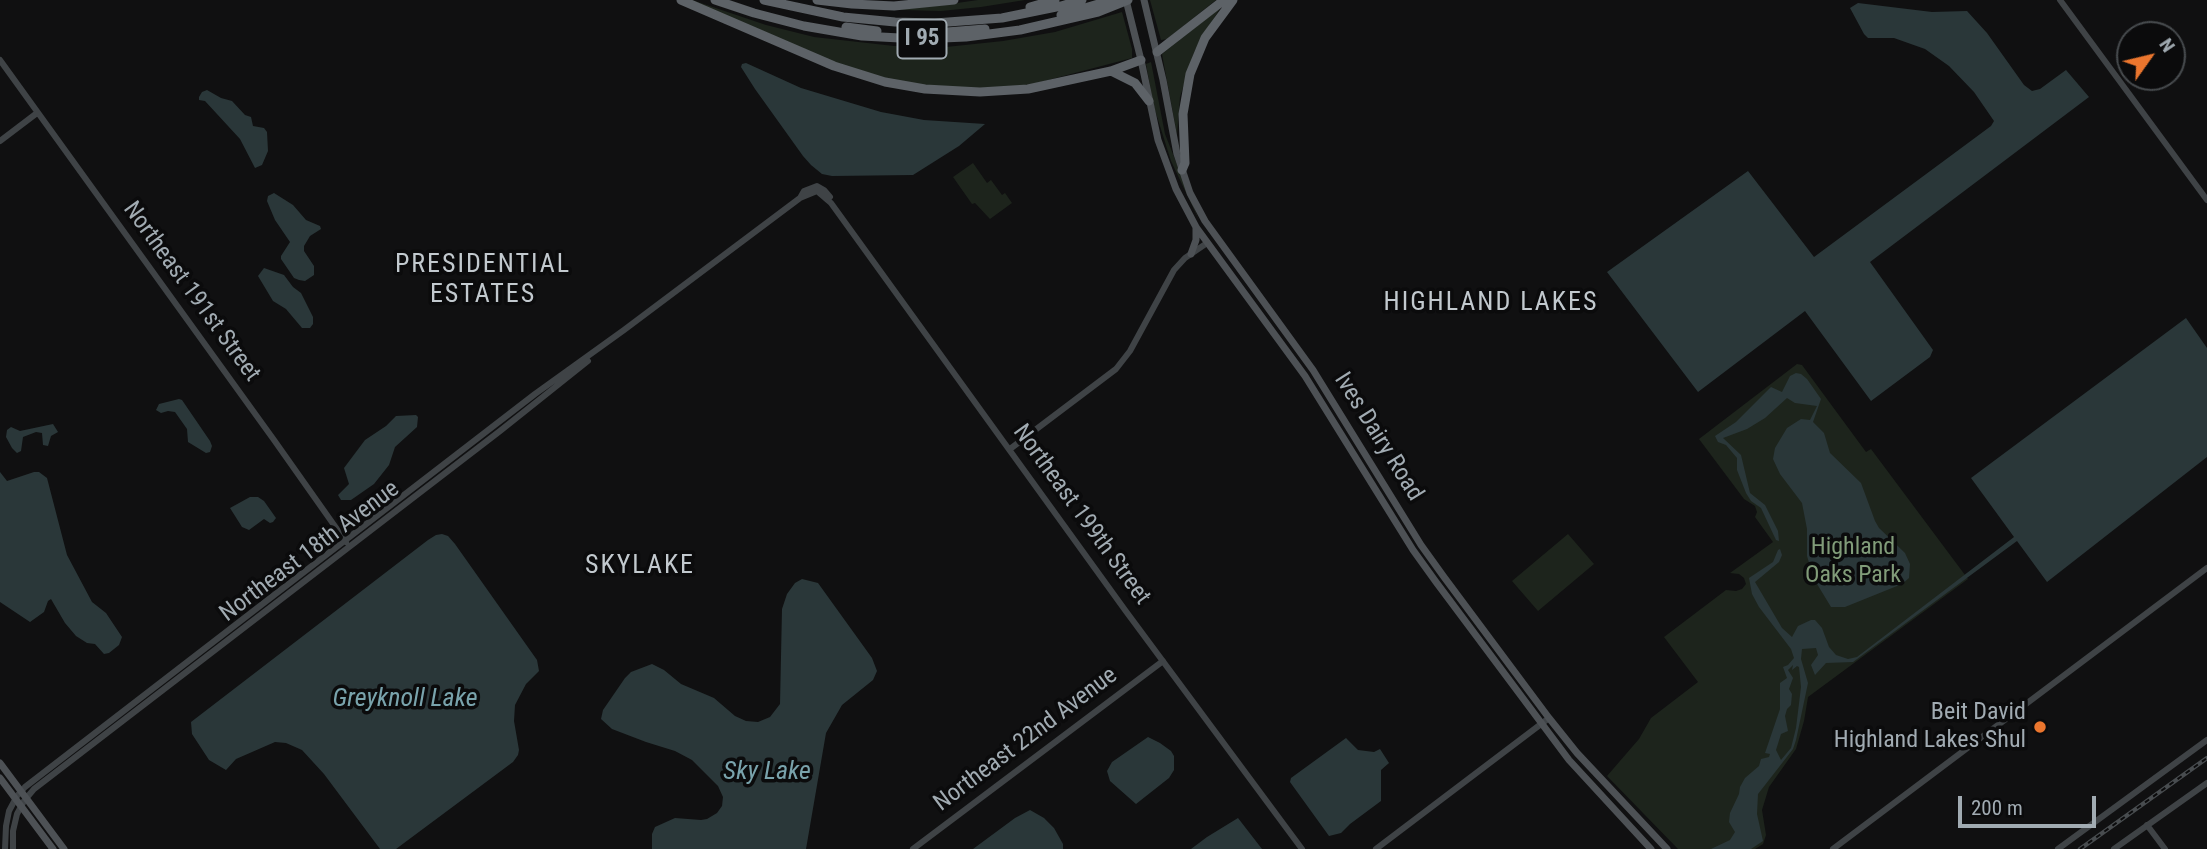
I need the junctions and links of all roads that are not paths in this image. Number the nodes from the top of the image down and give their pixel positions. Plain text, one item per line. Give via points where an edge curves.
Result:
1 (681, 0) edge
2 (715, 0) edge
3 (732, 0) edge
4 (764, 0) edge
5 (785, 0) edge
6 (817, 0) edge
7 (954, 0) edge
8 (1055, 0) edge
9 (1082, 0) edge
10 (1112, 0) edge
11 (1127, 0) edge
12 (1144, 0) edge
13 (1224, 0) edge
14 (1233, 0) edge
15 (2060, 0) edge
16 (1157, 52) junction
17 (0, 60) edge
18 (1141, 60) junction
19 (1111, 71) junction
20 (1149, 101) junction
21 (37, 113) junction
22 (0, 141) edge
23 (1182, 170) junction
24 (2207, 200) edge
25 (831, 203) joint
26 (1196, 227) junction
27 (1215, 236) junction
28 (1206, 243) junction
29 (1191, 254) junction
30 (624, 330) junction
31 (1010, 449) junction
32 (344, 540) junction
33 (349, 547) junction
34 (2207, 568) edge
35 (1163, 661) junction
36 (1549, 718) junction
37 (1541, 724) junction
38 (2207, 740) edge
39 (0, 763) edge
40 (0, 778) edge
41 (2207, 783) edge
42 (23, 794) junction
43 (15, 798) junction
44 (21, 806) junction
45 (2147, 825) junction
46 (5, 849) edge
47 (13, 849) edge
48 (52, 849) edge
49 (64, 849) edge
50 (912, 849) edge
51 (1302, 849) edge
52 (1376, 849) edge
53 (1651, 849) edge
54 (1667, 849) edge
55 (1833, 849) edge
56 (2058, 849) edge
57 (2114, 849) edge
58 (2165, 849) edge

1 - 19 highway via 834,66 908,87 1018,90
2 - 11 highway, I 95 via 804,26 862,36 919,38 1020,30 1098,12
3 - 10 highway via 826,25 935,33 999,28
4 - 9 highway via 843,18 935,23 1002,18
5 - 8 highway, I 95 via 859,14 916,18 973,15
6 - 7 highway via 894,6
11 - 18 main road, Ives Dairy Road
12 - 16 main road, Ives Dairy Road
13 - 16 highway
14 - 23 highway via 1213,23 1190,74 1183,114
15 - 24 street
16 - 18 main road
16 - 23 main road, Ives Dairy Road
17 - 21 street, Northeast 191st Street
18 - 19 highway
18 - 20 main road, Ives Dairy Road
19 - 20 highway via 1135,83
20 - 26 main road, Ives Dairy Road via 1163,156
21 - 22 street
21 - 32 street, Northeast 191st Street
23 - 27 main road, Ives Dairy Road
25 - 30 street, Northeast 18th Avenue via 817,191 800,198
25 - 31 street, Northeast 199th Street
26 - 28 main road, Ives Dairy Road
26 - 29 main road
27 - 28 main road
27 - 36 main road, Ives Dairy Road via 1313,370 1421,544
28 - 29 street
28 - 37 main road, Ives Dairy Road via 1305,376 1413,550
29 - 31 street via 1169,277 1116,369
30 - 32 street, Northeast 18th Avenue
30 - 33 street, Northeast 18th Avenue
31 - 35 street, Northeast 199th Street
32 - 33 street, Northeast 191st Street
32 - 42 street, Northeast 18th Avenue
33 - 42 street, Northeast 18th Avenue
34 - 55 street
35 - 50 street, Northeast 22nd Avenue
35 - 51 street, Northeast 199th Street
36 - 37 street
36 - 54 main road, Ives Dairy Road
37 - 52 street
37 - 53 main road, Ives Dairy Road
38 - 56 street
39 - 42 main road
40 - 43 main road
41 - 45 street
42 - 43 street, Northeast 18th Avenue
42 - 44 street, Northeast 18th Avenue
42 - 49 main road
43 - 44 main road
43 - 46 street via 6,822
44 - 47 street, Northeast 18th Avenue
44 - 48 main road
45 - 57 street
45 - 58 street

